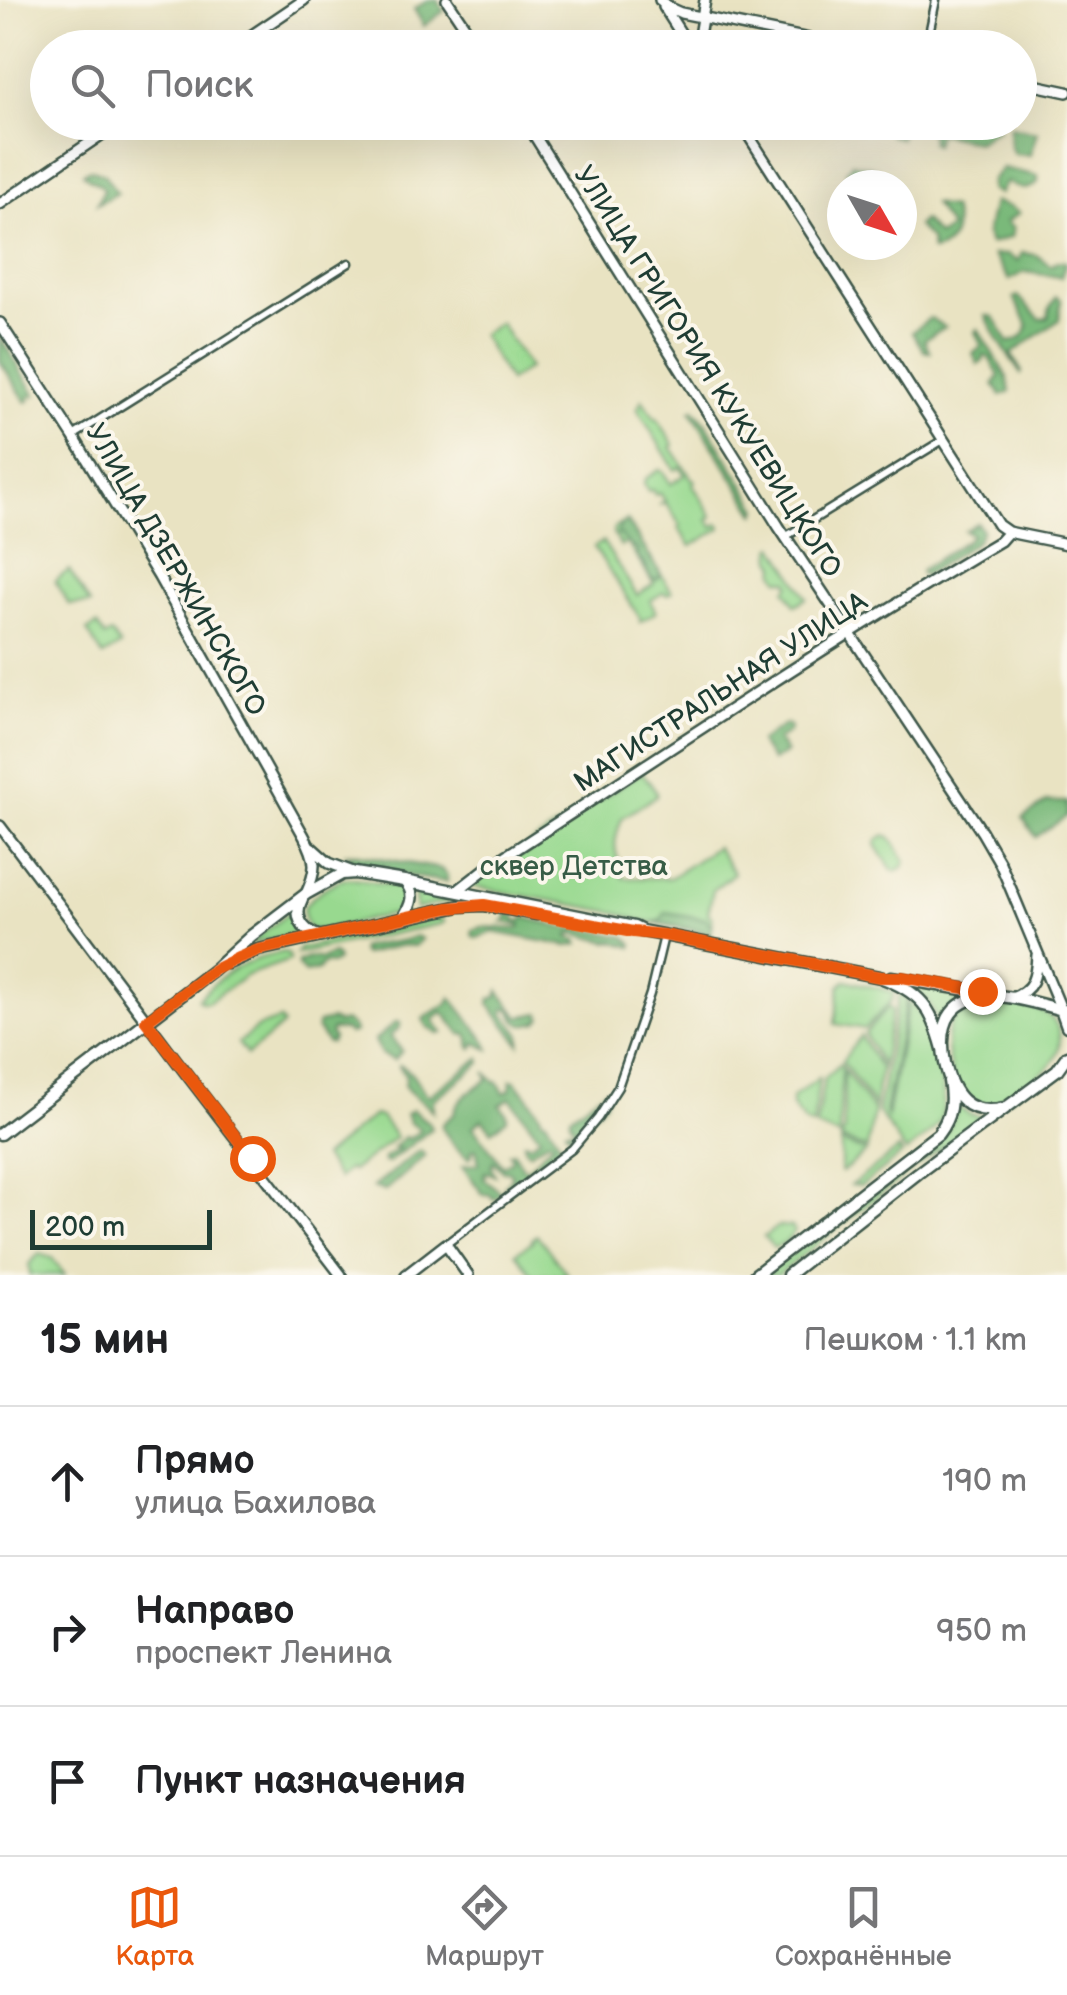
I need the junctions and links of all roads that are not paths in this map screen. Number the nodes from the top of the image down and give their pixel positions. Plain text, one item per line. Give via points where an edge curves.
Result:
1 (304, 0) edge
2 (447, 0) edge
3 (660, 0) edge
4 (705, 0) edge
5 (936, 0) edge
6 (702, 17) junction
7 (259, 30) edge
8 (467, 30) edge
9 (681, 30) edge
10 (699, 30) edge
11 (766, 30) edge
12 (930, 30) edge
13 (1037, 86) edge
14 (1067, 92) edge
15 (94, 140) edge
16 (537, 140) edge
17 (751, 140) edge
18 (0, 204) edge
19 (349, 263) dead end
20 (0, 323) edge
21 (73, 436) junction
22 (943, 440) junction
23 (1008, 532) junction
24 (785, 537) junction
25 (1067, 544) edge
26 (849, 634) junction
27 (0, 826) edge
28 (308, 843) junction
29 (355, 872) junction
30 (404, 881) junction
31 (457, 891) junction
32 (306, 894) junction
33 (404, 918) junction
34 (642, 931) junction
35 (664, 935) junction
36 (319, 936) junction
37 (1037, 952) junction
38 (214, 970) junction
39 (880, 977) junction
40 (1004, 998) junction
41 (1064, 1010) edge
42 (146, 1021) junction
43 (1067, 1026) edge
44 (943, 1049) junction
45 (1067, 1059) edge
46 (950, 1080) junction
47 (1010, 1106) junction
48 (0, 1134) edge
49 (446, 1244) junction
50 (341, 1275) edge
51 (406, 1275) edge
52 (468, 1275) edge
53 (756, 1275) edge
54 (788, 1275) edge

1 - 7 street
2 - 8 street
3 - 6 street
3 - 9 street
4 - 6 street
5 - 12 street
6 - 10 street
6 - 11 street
13 - 14 street
15 - 18 street
16 - 24 street, УЛИЦА ГРИГОРИЯ КУКУЕВИЦКОГО
17 - 22 street
19 - 21 street
20 - 21 street, УЛИЦА ДЗЕРЖИНСКОГО
21 - 28 street, УЛИЦА ДЗЕРЖИНСКОГО
22 - 23 street
22 - 24 street
23 - 25 street
23 - 26 street, МАГИСТРАЛЬНАЯ УЛИЦА
24 - 26 street, УЛИЦА ГРИГОРИЯ КУКУЕВИЦКОГО
26 - 31 street, МАГИСТРАЛЬНАЯ УЛИЦА
26 - 37 street, УЛИЦА ГРИГОРИЯ КУКУЕВИЦКОГО via 988,842
27 - 42 street
28 - 29 street, УЛИЦА ДЗЕРЖИНСКОГО via 329,863
28 - 32 street, УЛИЦА ДЗЕРЖИНСКОГО via 315,870
29 - 30 main road
29 - 32 main road
30 - 31 main road
30 - 33 main road via 412,894
31 - 34 main road
32 - 36 main road via 299,918
32 - 38 main road
33 - 34 main road via 476,904
33 - 36 main road
34 - 35 main road
35 - 39 main road
35 - 49 street via 618,1088 598,1118 572,1150
36 - 38 main road via 258,950
37 - 40 street via 1030,987
37 - 41 street, УЛИЦА ГРИГОРИЯ КУКУЕВИЦКОГО
38 - 42 main road
39 - 40 main road
39 - 44 main road via 928,1008
40 - 41 main road
40 - 44 main road via 977,999 951,1013
41 - 43 main road
42 - 48 main road
42 - 50 street
44 - 46 main road
45 - 47 main road
46 - 47 main road via 974,1108
46 - 53 main road via 952,1104 938,1134
47 - 54 main road
49 - 51 street
49 - 52 street

